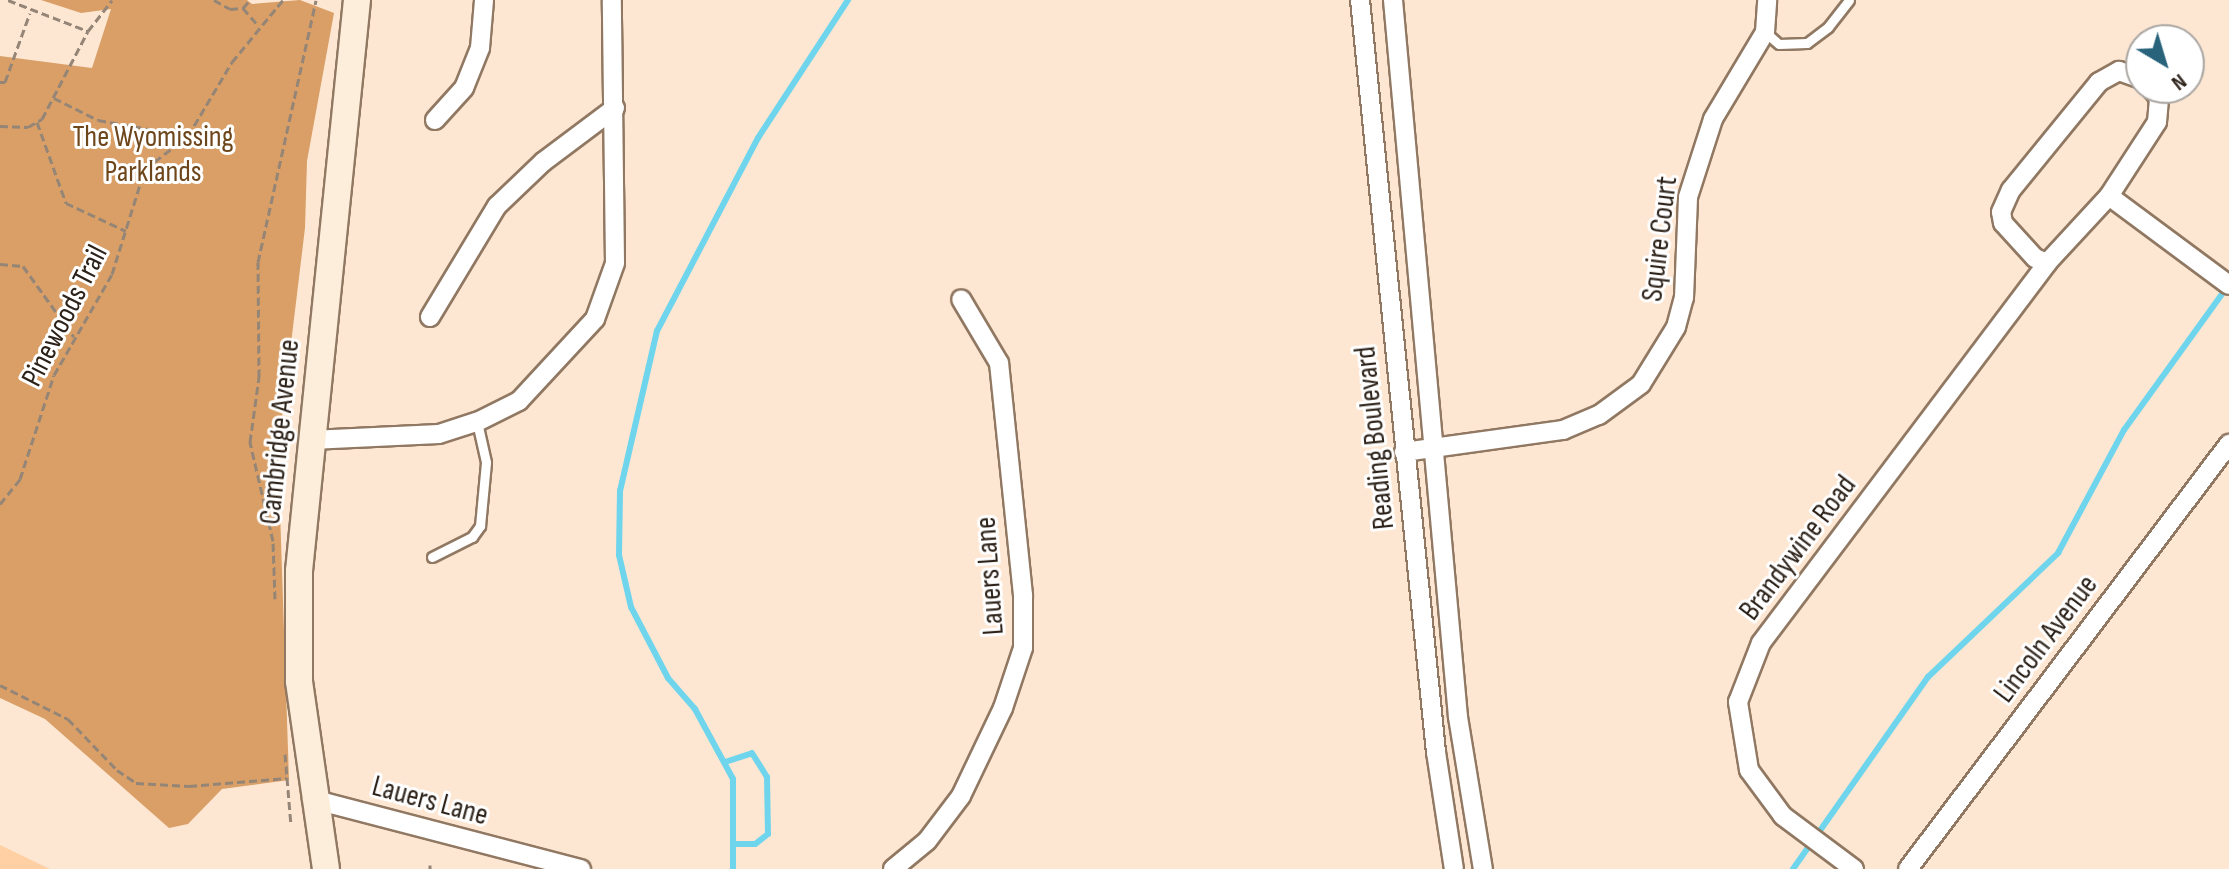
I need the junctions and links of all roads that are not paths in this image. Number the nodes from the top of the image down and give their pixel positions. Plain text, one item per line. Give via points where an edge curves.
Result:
1 (357, 0) edge
2 (484, 0) edge
3 (612, 0) edge
4 (1360, 0) edge
5 (1393, 0) edge
6 (1767, 0) edge
7 (1849, 0) edge
8 (1765, 32) junction
9 (2125, 73) edge
10 (2158, 104) edge
11 (615, 108) junction
12 (435, 120) dead end
13 (2109, 196) junction
14 (2047, 263) junction
15 (2229, 285) edge
16 (961, 299) dead end
17 (430, 317) dead end
18 (477, 422) junction
19 (311, 440) junction
20 (2229, 444) edge
21 (1435, 448) junction
22 (1404, 452) junction
23 (432, 557) dead end
24 (312, 799) junction
25 (326, 869) edge
26 (581, 869) edge
27 (893, 869) edge
28 (1454, 869) edge
29 (1483, 869) edge
30 (1854, 869) edge
31 (1908, 869) edge

1 - 19 street, Cambridge Avenue
2 - 12 street via 480,48 464,88
3 - 11 street
4 - 22 street, Reading Boulevard
5 - 21 street, Reading Boulevard
6 - 8 street, Squire Court
7 - 8 lane via 1807,43 1779,44
8 - 21 street, Squire Court via 1724,97 1702,148 1688,197 1684,298 1670,339 1641,384 1599,415 1563,430
9 - 14 street via 2099,82 2011,190 2001,212 2003,223 2035,258
10 - 13 street, Brandywine Road via 2157,122
11 - 17 street via 543,162 497,206
11 - 18 street via 615,263 595,319 519,401
13 - 14 street, Brandywine Road
13 - 15 street
14 - 30 street, Brandywine Road via 1761,643 1738,702 1745,760 1764,796
16 - 27 street, Lauers Lane via 999,363 1023,595 1023,648 1003,708 961,796 927,841
18 - 19 street via 439,434
18 - 23 lane via 486,462 480,526 472,537
19 - 24 street, Cambridge Avenue via 298,640
20 - 31 street, Lincoln Avenue
21 - 22 street, Squire Court
21 - 29 street, Reading Boulevard via 1458,717
22 - 28 street, Reading Boulevard via 1443,818
24 - 25 street, Cambridge Avenue
24 - 26 street, Lauers Lane

